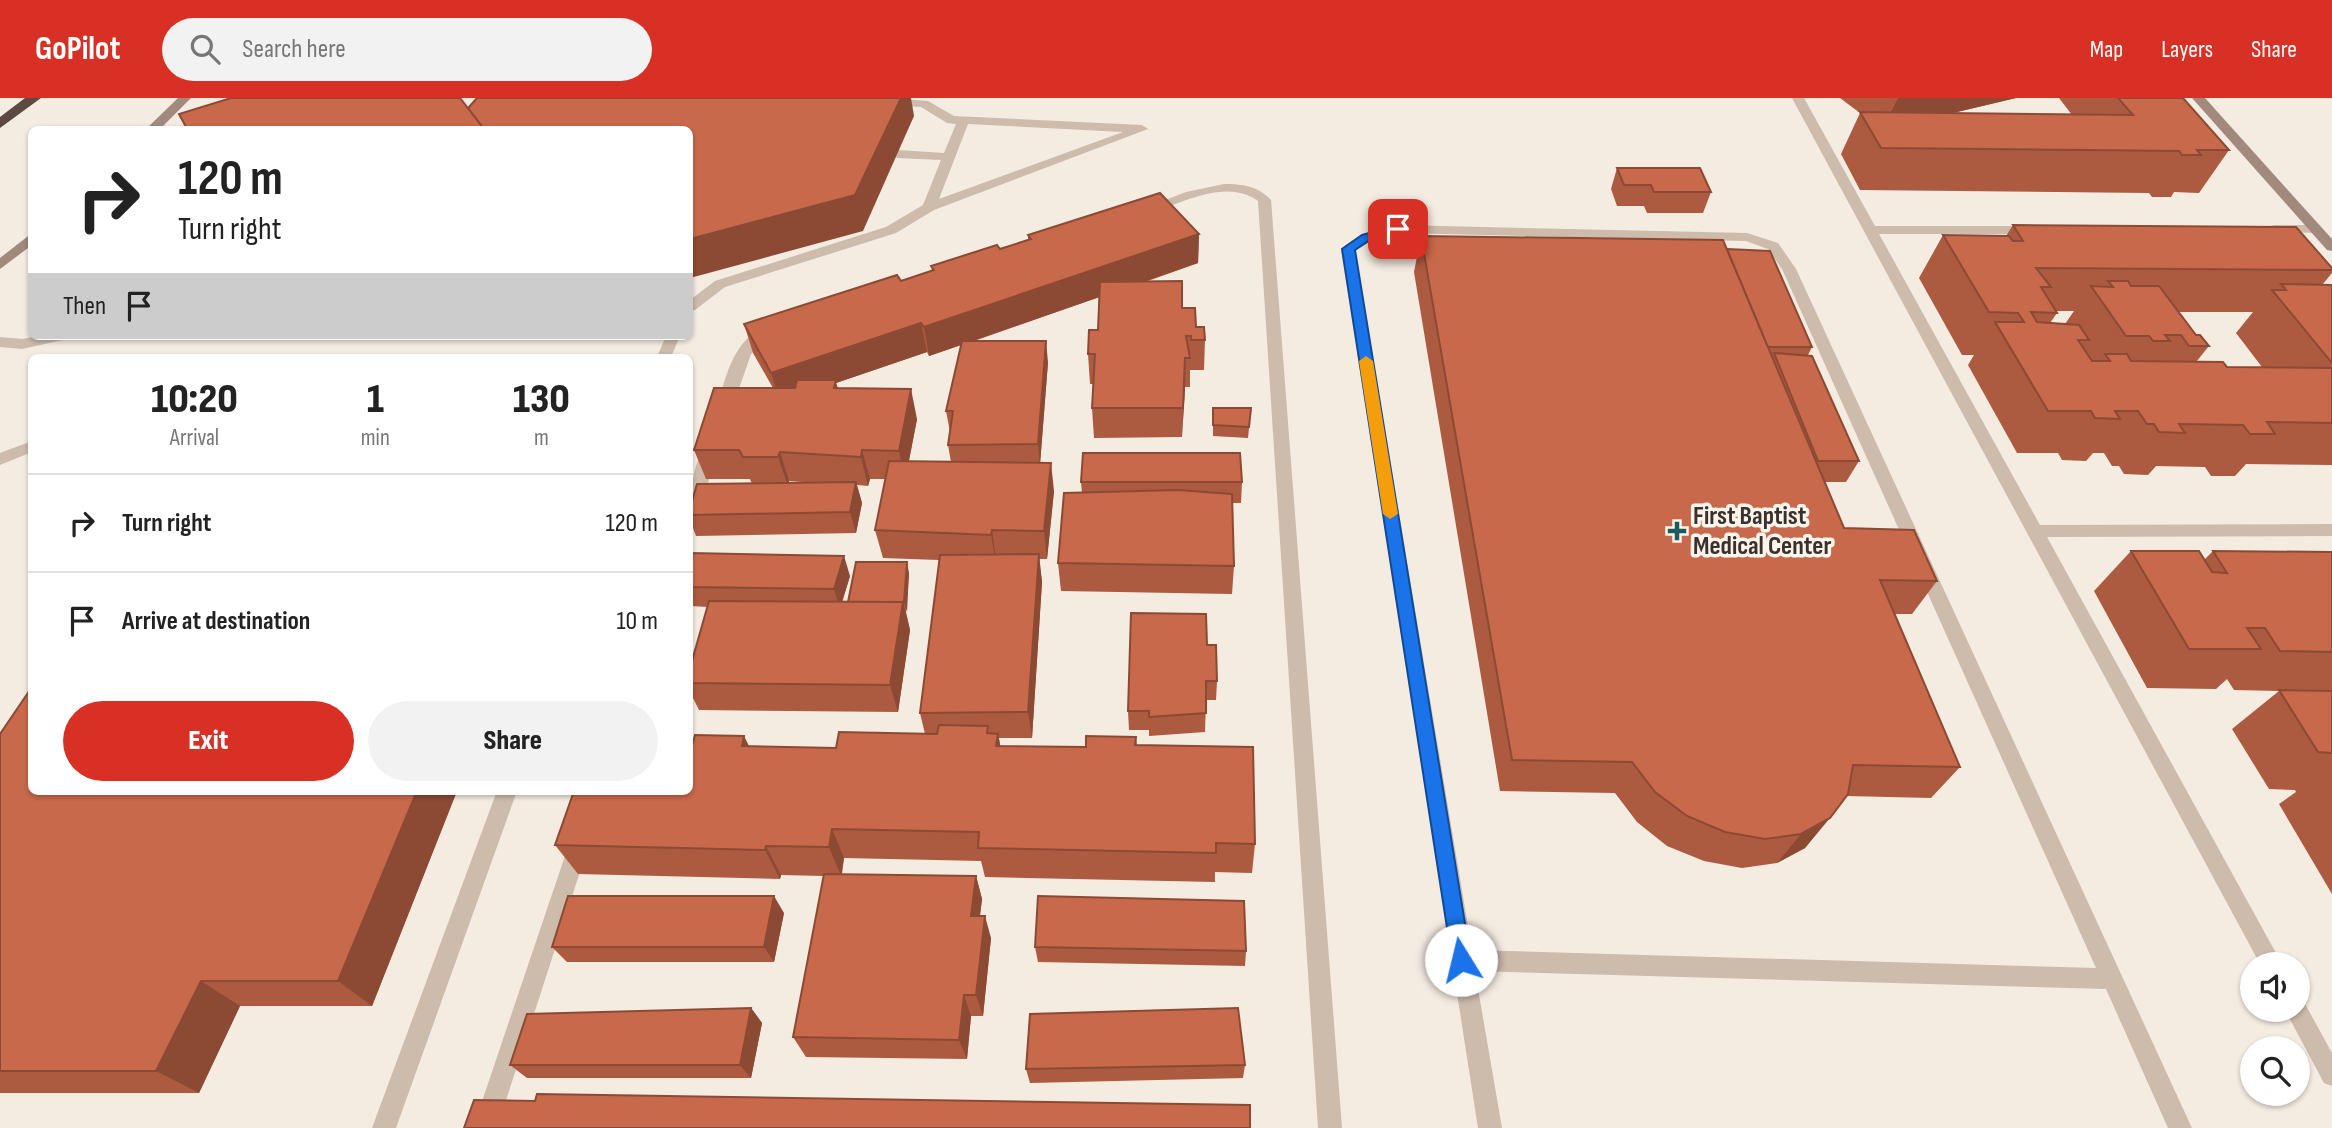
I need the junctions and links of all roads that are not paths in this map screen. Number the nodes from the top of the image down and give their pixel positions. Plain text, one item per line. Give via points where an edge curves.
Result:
1 (34, 98) edge
2 (186, 98) edge
3 (1798, 98) edge
4 (2198, 98) edge
5 (875, 101) edge
6 (963, 121) junction
7 (0, 124) edge
8 (154, 126) edge
9 (897, 154) dead end
10 (949, 157) junction
11 (929, 207) junction
12 (1127, 216) edge
13 (2255, 229) edge
14 (2316, 229) junction
15 (1869, 230) junction
16 (2049, 230) edge
17 (28, 240) edge
18 (2332, 247) edge
19 (0, 265) edge
20 (693, 305) edge
21 (790, 324) edge
22 (42, 340) edge
23 (0, 342) edge
24 (28, 448) edge
25 (0, 459) edge
26 (693, 504) edge
27 (2332, 530) edge
28 (2033, 531) junction
29 (506, 795) edge
30 (584, 830) edge
31 (2264, 952) edge
32 (1461, 960) junction
33 (2113, 979) junction
34 (2303, 1022) edge
35 (2332, 1075) edge
36 (384, 1128) edge
37 (485, 1128) edge
38 (1330, 1128) edge
39 (1490, 1128) edge
40 (2180, 1128) edge

1 - 7 highway
2 - 8 street
3 - 15 lane
4 - 14 street
5 - 6 lane via 924,104 951,120
6 - 10 lane
6 - 11 lane via 1142,129
9 - 10 lane
10 - 11 lane
11 - 20 lane via 891,230 720,284
12 - 38 lane via 1205,191 1236,187 1255,190 1264,200
13 - 14 lane
14 - 18 street
15 - 16 lane
15 - 28 lane
17 - 19 street
21 - 26 lane via 764,332 750,343
22 - 23 lane
24 - 25 lane
27 - 28 lane
28 - 31 lane
29 - 36 lane
30 - 37 lane
32 - 33 lane
32 - 33 lane via 1348,249 1366,238 1398,229 1746,237 1773,246 1789,269
32 - 39 lane
33 - 40 lane
34 - 35 lane

